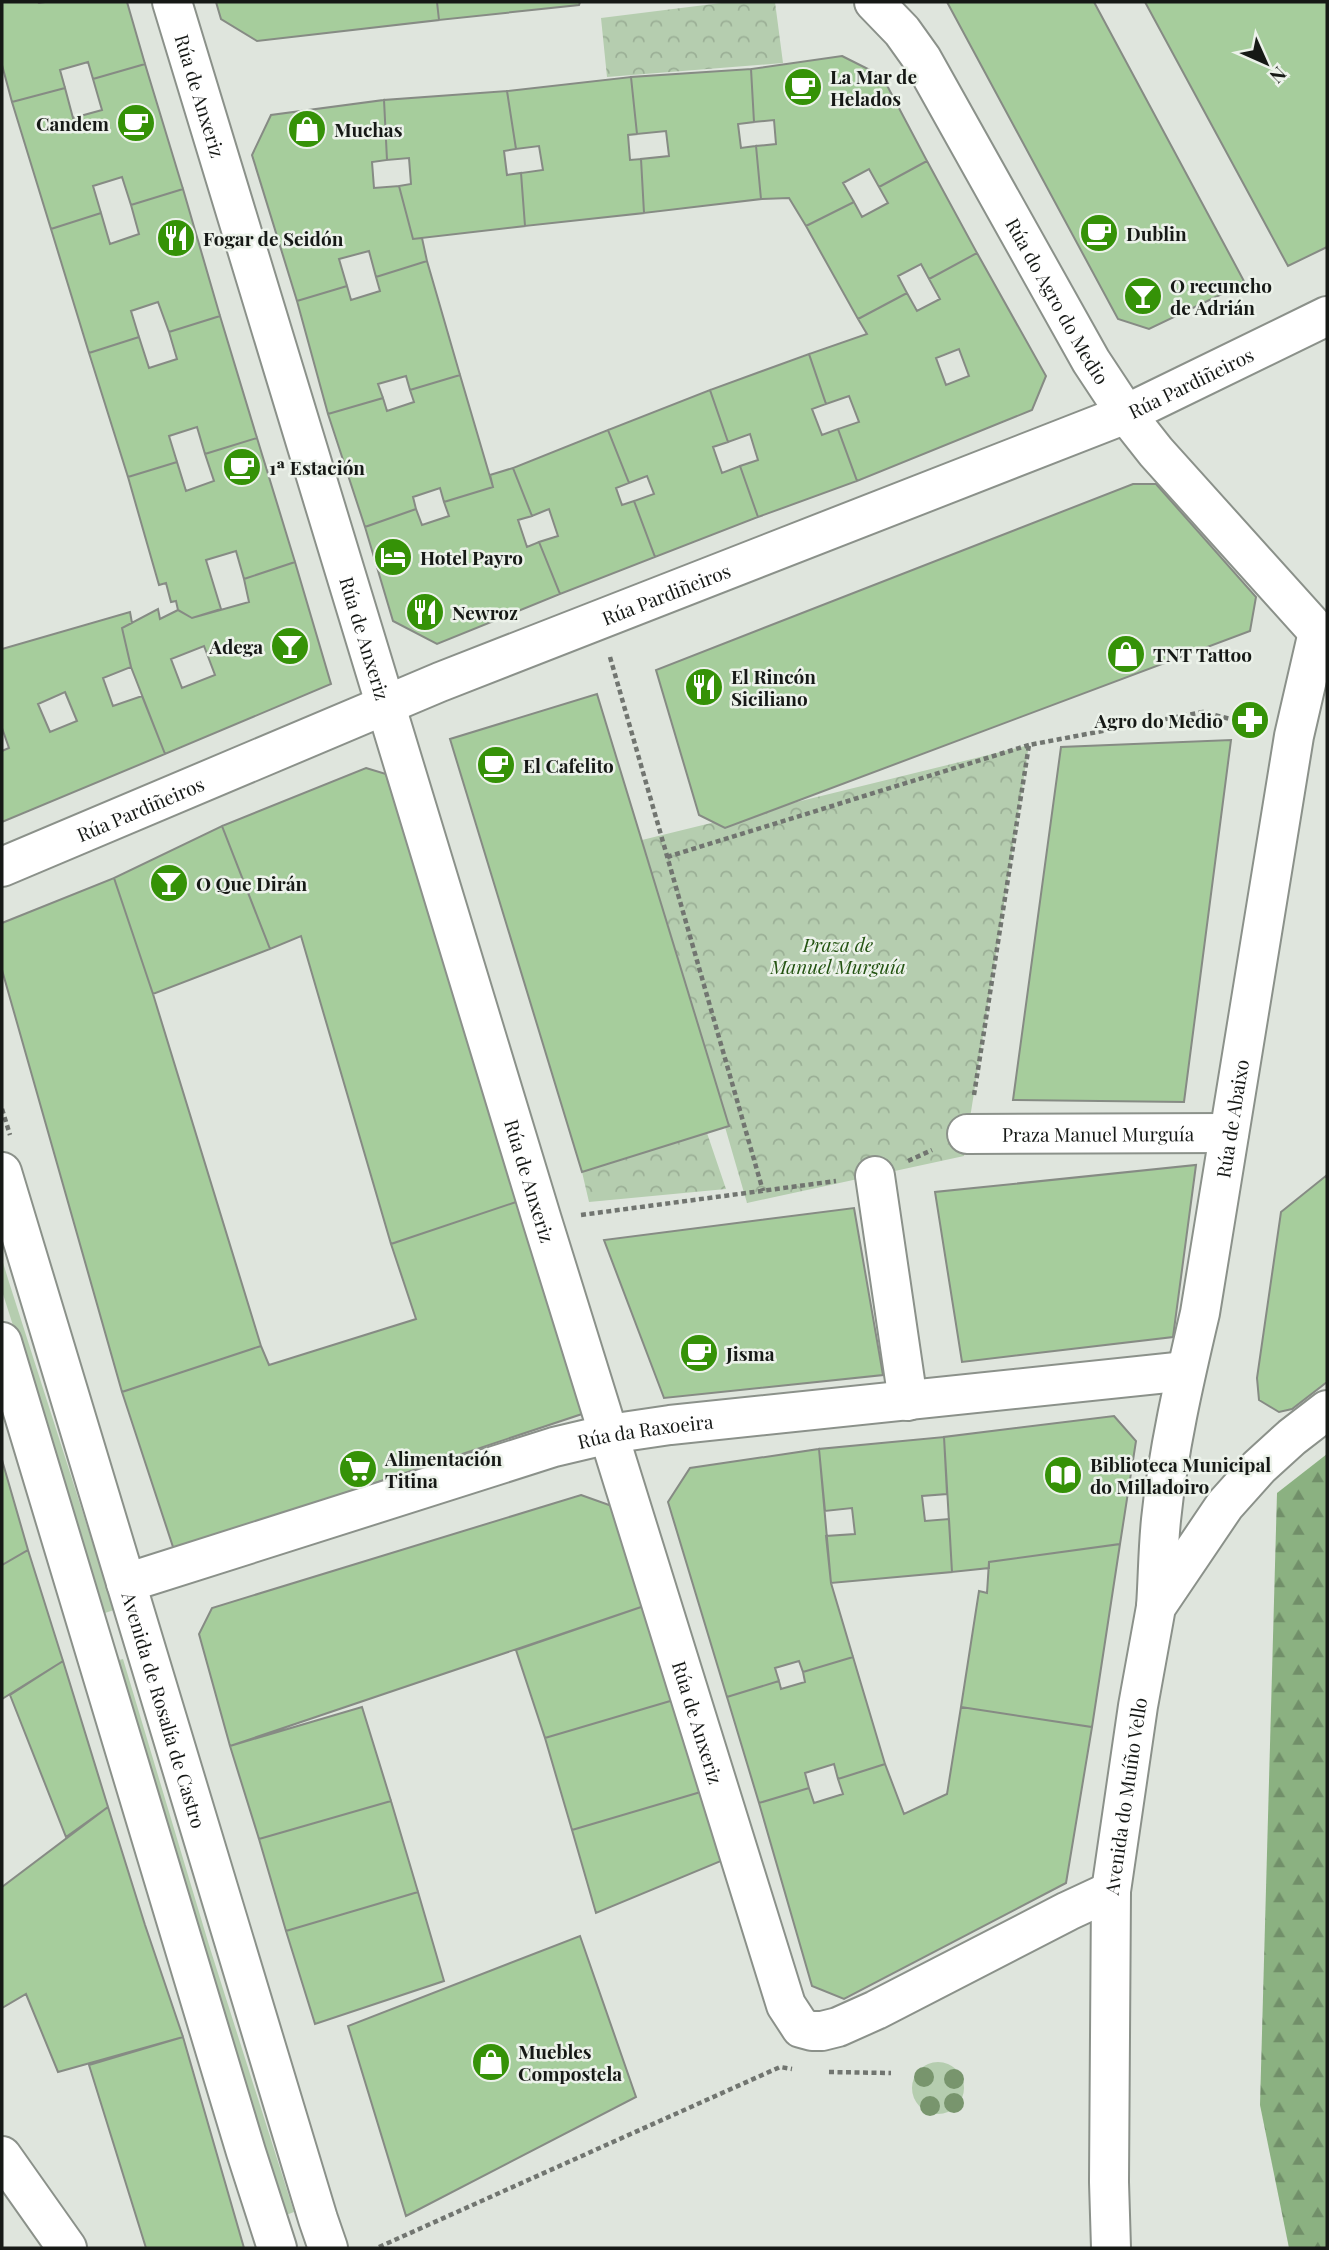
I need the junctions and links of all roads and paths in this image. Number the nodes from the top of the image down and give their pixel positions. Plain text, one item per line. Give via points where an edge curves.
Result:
1 (172, 2) edge
2 (874, 2) edge
3 (1327, 316) edge
4 (1126, 414) junction
5 (599, 619) junction
6 (1323, 637) edge
7 (386, 705) junction
8 (1294, 736) junction
9 (1030, 746) junction
10 (667, 858) junction
11 (2, 866) edge
12 (1229, 1133) junction
13 (967, 1134) junction
14 (2, 1172) edge
15 (875, 1175) junction
16 (763, 1191) junction
17 (542, 1220) junction
18 (2, 1342) edge
19 (1186, 1371) junction
20 (908, 1401) junction
21 (1327, 1410) edge
22 (610, 1434) junction
23 (126, 1583) junction
24 (1156, 1606) junction
25 (1111, 1891) junction
26 (793, 2069) dead end
27 (819, 2072) dead end
28 (891, 2073) dead end
29 (2, 2157) edge
30 (379, 2247) edge
31 (67, 2248) edge
32 (277, 2248) edge
33 (328, 2248) edge
34 (1111, 2248) edge

1 - 7 main road, Rúa de Anxeriz
2 - 4 main road, Rúa do Agro do Medio via 922,59 1091,361
3 - 4 main road, Rúa Pardiñeiros
4 - 5 main road, Rúa Pardiñeiros
4 - 6 main road, Rúa do Agro do Medio
5 - 7 main road, Rúa Pardiñeiros
5 - 10 path
6 - 8 main road, Rúa de Abaixo
7 - 11 main road, Rúa Pardiñeiros
7 - 17 main road, Rúa de Anxeriz
8 - 9 path via 1203,712
8 - 12 main road, Rúa de Abaixo
9 - 10 path
9 - 13 path
10 - 16 path
12 - 13 main road, Praza Manuel Murguía
12 - 19 main road, Rúa de Abaixo
13 - 15 path
14 - 23 main road, Avenida de Rosalía de Castro
15 - 16 path
15 - 20 main road
16 - 17 path
17 - 22 main road, Rúa de Anxeriz
18 - 32 main road
19 - 20 main road, Rúa da Raxoeira
19 - 24 main road, Rúa de Abaixo via 1161,1520
20 - 22 main road, Rúa da Raxoeira
21 - 24 main road, Avenida do Muíño Vello via 1259,1467 1225,1505
22 - 23 main road, Rúa da Raxoeira via 541,1451
22 - 25 main road, Rúa de Anxeriz via 781,1991 801,2028 822,2031 863,2016
23 - 33 main road, Avenida de Rosalía de Castro
24 - 25 main road, Avenida do Muíño Vello
25 - 34 main road, Avenida do Muíño Vello
26 - 30 path via 780,2067
27 - 28 path
29 - 31 main road

